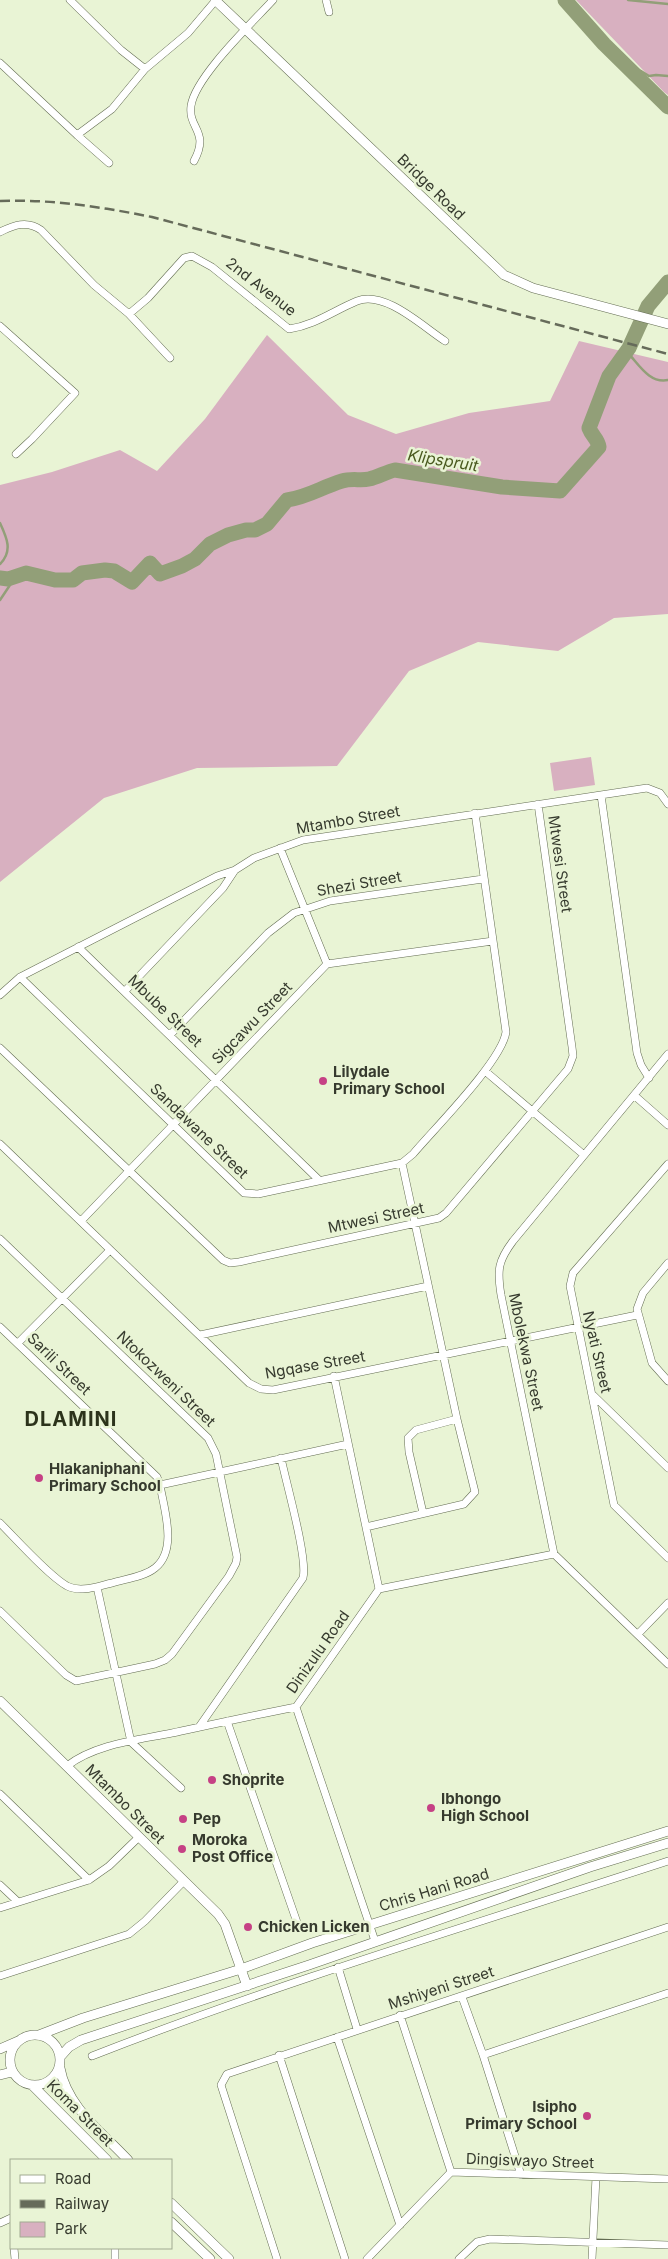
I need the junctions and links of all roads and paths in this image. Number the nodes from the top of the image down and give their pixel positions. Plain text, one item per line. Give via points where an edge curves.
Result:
1 (70, 0) edge
2 (216, 0) edge
3 (273, 0) edge
4 (326, 0) edge
5 (329, 12) dead end
6 (246, 30) junction
7 (0, 63) edge
8 (145, 69) junction
9 (77, 136) junction
10 (194, 161) dead end
11 (109, 163) dead end
12 (0, 232) edge
13 (129, 314) junction
14 (667, 323) edge
15 (0, 326) edge
16 (445, 341) dead end
17 (170, 358) dead end
18 (16, 454) dead end
19 (601, 795) junction
20 (538, 804) junction
21 (668, 804) edge
22 (475, 813) junction
23 (280, 848) junction
24 (235, 870) junction
25 (483, 879) junction
26 (303, 909) junction
27 (493, 941) junction
28 (78, 947) junction
29 (327, 964) junction
30 (20, 977) junction
31 (125, 991) junction
32 (0, 995) edge
33 (170, 1035) junction
34 (0, 1048) edge
35 (668, 1054) edge
36 (485, 1071) junction
37 (649, 1078) junction
38 (217, 1079) junction
39 (635, 1096) junction
40 (533, 1111) junction
41 (171, 1124) junction
42 (668, 1125) edge
43 (0, 1144) edge
44 (584, 1155) junction
45 (402, 1163) junction
46 (668, 1164) edge
47 (129, 1170) junction
48 (319, 1180) junction
49 (80, 1221) junction
50 (414, 1224) junction
51 (0, 1239) edge
52 (110, 1250) junction
53 (668, 1263) edge
54 (428, 1286) junction
55 (62, 1298) junction
56 (637, 1315) junction
57 (0, 1327) edge
58 (577, 1327) junction
59 (200, 1335) junction
60 (510, 1340) junction
61 (18, 1343) junction
62 (443, 1354) junction
63 (334, 1376) junction
64 (668, 1381) edge
65 (593, 1394) junction
66 (457, 1419) junction
67 (348, 1444) junction
68 (281, 1458) junction
69 (668, 1468) edge
70 (220, 1472) junction
71 (160, 1485) junction
72 (423, 1513) junction
73 (0, 1524) edge
74 (366, 1527) junction
75 (554, 1554) junction
76 (668, 1558) edge
77 (98, 1586) junction
78 (379, 1589) junction
79 (668, 1604) edge
80 (0, 1611) edge
81 (638, 1634) junction
82 (668, 1664) edge
83 (117, 1671) junction
84 (0, 1701) edge
85 (296, 1706) junction
86 (227, 1721) junction
87 (199, 1727) junction
88 (131, 1742) junction
89 (67, 1766) junction
90 (181, 1788) dead end
91 (0, 1794) edge
92 (668, 1831) edge
93 (139, 1837) junction
94 (668, 1843) edge
95 (668, 1861) edge
96 (89, 1880) junction
97 (184, 1882) junction
98 (0, 1886) edge
99 (16, 1901) junction
100 (0, 1908) edge
101 (369, 1925) junction
102 (668, 1927) edge
103 (299, 1928) dead end
104 (375, 1941) junction
105 (338, 1967) junction
106 (241, 1969) junction
107 (0, 1976) edge
108 (247, 1986) junction
109 (668, 1993) edge
110 (462, 1997) junction
111 (400, 2015) junction
112 (357, 2029) junction
113 (39, 2035) junction
114 (337, 2037) junction
115 (20, 2040) junction
116 (0, 2049) edge
117 (12, 2050) junction
118 (0, 2054) edge
119 (279, 2055) junction
120 (484, 2055) junction
121 (61, 2056) junction
122 (92, 2056) dead end
123 (60, 2068) junction
124 (12, 2072) junction
125 (0, 2074) edge
126 (34, 2086) junction
127 (106, 2159) edge
128 (127, 2159) edge
129 (451, 2172) junction
130 (520, 2175) junction
131 (596, 2177) junction
132 (668, 2179) edge
133 (172, 2204) edge
134 (172, 2223) edge
135 (400, 2226) junction
136 (592, 2242) junction
137 (668, 2245) edge
138 (210, 2259) edge
139 (229, 2259) edge
140 (277, 2259) edge
141 (345, 2259) edge
142 (367, 2259) edge
143 (458, 2259) edge
144 (592, 2259) edge

1 - 8 street
2 - 6 main road, Bridge Road
2 - 8 street via 188,33
3 - 6 street
4 - 5 street
6 - 10 street via 212,67 193,100 191,110 201,140
6 - 14 main road, Bridge Road via 504,275 534,288
7 - 9 street
8 - 9 street via 112,108
9 - 11 street
12 - 13 street via 13,225 37,227 94,285
13 - 16 street, 2nd Avenue via 184,258 192,256 212,267 290,329 321,320 358,300 367,300 390,304
13 - 17 street
15 - 18 street via 75,393
19 - 20 street, Mtambo Street
19 - 21 street, Mtambo Street via 647,788 660,793
19 - 37 street via 636,1053
20 - 22 street, Mtambo Street
20 - 40 street, Mtwesi Street via 573,1056 568,1069
22 - 23 street, Mtambo Street via 330,835
22 - 25 street
23 - 24 street, Mtambo Street
23 - 26 street
24 - 28 street, Mtambo Street via 217,876
24 - 31 street via 223,888
25 - 26 street, Shezi Street via 330,901
25 - 27 street
26 - 29 street
26 - 33 street, Shezi Street via 268,933
27 - 29 street
27 - 36 street via 506,1032 502,1046
28 - 30 street, Mtambo Street
28 - 31 street, Mbube Street
29 - 38 street, Sigcawu Street
30 - 32 street, Mtambo Street
30 - 41 street, Sandawane Street
31 - 33 street, Mbube Street
33 - 38 street, Mbube Street
34 - 47 street, Mtwesi Street
35 - 37 street, Mbolekwa Street
36 - 40 street
36 - 45 street
37 - 39 street, Mbolekwa Street
38 - 41 street, Sigcawu Street
38 - 48 street, Mbube Street
39 - 42 street
39 - 44 street, Mbolekwa Street
40 - 44 street
40 - 50 street, Mtwesi Street via 446,1213
41 - 47 street, Sigcawu Street
41 - 48 street, Sandawane Street via 244,1193 258,1194
43 - 49 street, Ngqase Street
44 - 60 street, Mbolekwa Street via 513,1241 500,1263 499,1283
45 - 48 street, Sandawane Street
45 - 50 street
46 - 58 street, Nyati Street via 573,1273 570,1286
47 - 49 street, Sigcawu Street
47 - 50 street, Mtwesi Street via 212,1252 230,1263
49 - 52 street, Ngqase Street
50 - 54 street
51 - 55 street, Ntokozweni Street
52 - 55 street
52 - 59 street, Ngqase Street
53 - 56 street via 643,1293
54 - 59 street
54 - 62 street
55 - 61 street
55 - 70 street, Ntokozweni Street via 208,1438
56 - 58 street, Ngqase Street
56 - 64 street via 652,1363
57 - 61 street, Sarili Street
58 - 60 street, Ngqase Street
58 - 65 street, Nyati Street
59 - 63 street, Ngqase Street via 249,1383 261,1389 273,1390
60 - 62 street, Ngqase Street
60 - 75 street, Mbolekwa Street
61 - 71 street, Sarili Street via 156,1477
62 - 63 street, Ngqase Street
62 - 66 street
63 - 67 street
65 - 69 street
65 - 76 street, Nyati Street via 614,1504
66 - 72 street via 416,1430 408,1438
66 - 72 street via 475,1492 464,1504
67 - 68 street
67 - 74 street
68 - 70 street
68 - 87 street via 305,1572
70 - 71 street
70 - 83 street, Ntokozweni Street via 237,1557 234,1569 169,1657 155,1664
71 - 77 street via 168,1542 162,1562 146,1574
72 - 74 street
73 - 77 street via 67,1586 80,1589
74 - 78 street
75 - 78 street
75 - 81 street
77 - 83 street
78 - 85 street, Dinizulu Road
79 - 81 street
80 - 83 street, Ntokozweni Street via 72,1678 80,1681
81 - 82 street
83 - 88 street
84 - 89 main road, Mtambo Street
85 - 86 street
85 - 101 street, Dinizulu Road
86 - 87 street
86 - 103 street
87 - 88 street
88 - 89 street via 78,1757
88 - 90 street
89 - 93 main road, Mtambo Street
91 - 96 street
92 - 101 main road, Chris Hani Road
93 - 96 street
93 - 97 main road, Mtambo Street
94 - 104 main road, Chris Hani Road
95 - 105 street
96 - 99 street
97 - 106 main road, Mtambo Street via 225,1924
97 - 107 street via 152,1916 129,1934
98 - 99 street
99 - 100 street
101 - 104 street, Dinizulu Road
101 - 106 main road, Chris Hani Road
102 - 110 street, Mshiyeni Street
104 - 108 main road, Chris Hani Road
105 - 112 street
105 - 122 street
106 - 108 main road, Mtambo Street
106 - 113 main road, Chris Hani Road
108 - 121 main road, Chris Hani Road via 81,2040
109 - 120 street
110 - 111 street, Mshiyeni Street
110 - 120 street
111 - 112 street, Mshiyeni Street
111 - 129 street
112 - 114 street, Mshiyeni Street
113 - 115 main road
113 - 121 main road via 53,2042
114 - 119 street, Mshiyeni Street
114 - 135 street
115 - 116 main road
115 - 117 main road
117 - 118 main road
117 - 124 main road
119 - 140 street, Mshiyeni Street via 232,2071 224,2077 222,2085
119 - 141 street
120 - 130 street
121 - 123 main road
123 - 126 main road via 50,2082
123 - 128 main road, Koma Street via 63,2084 72,2100
124 - 125 main road
124 - 126 main road via 18,2079
126 - 127 main road, Koma Street
129 - 130 street, Dingiswayo Street
129 - 135 street, Dingiswayo Street
130 - 131 street, Dingiswayo Street
131 - 132 street, Dingiswayo Street
131 - 136 street
133 - 139 main road
134 - 138 main road
135 - 142 street, Dingiswayo Street
136 - 137 street
136 - 143 street via 490,2239 478,2242
136 - 144 street

